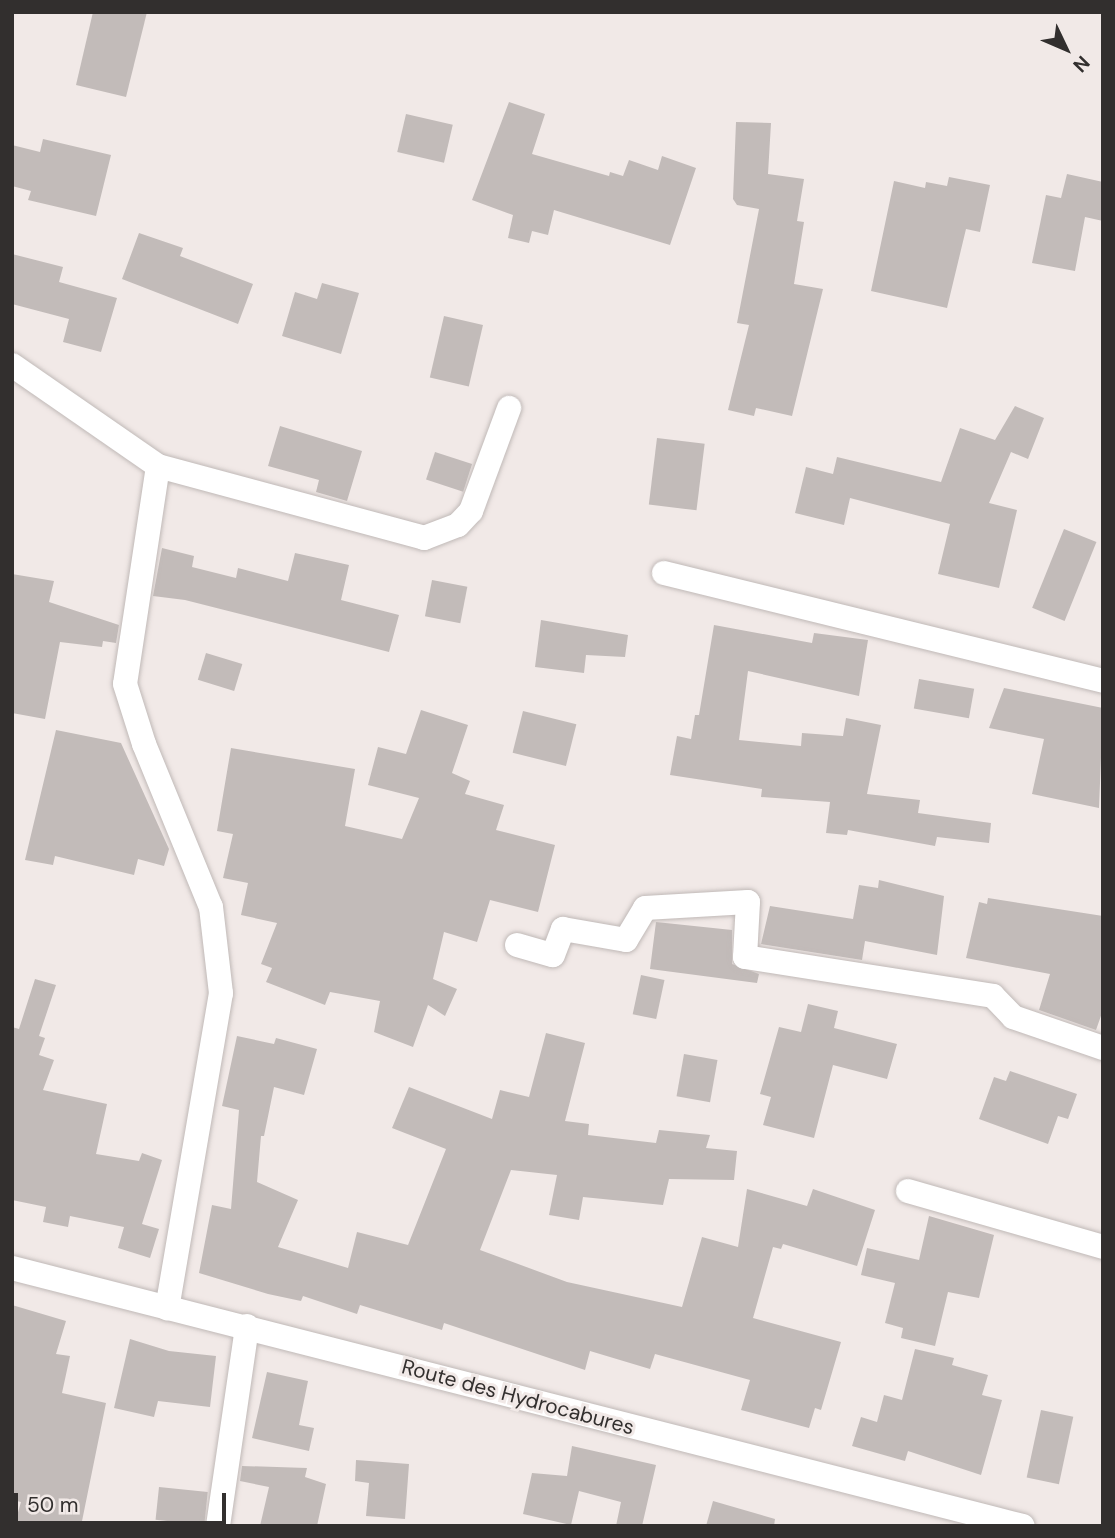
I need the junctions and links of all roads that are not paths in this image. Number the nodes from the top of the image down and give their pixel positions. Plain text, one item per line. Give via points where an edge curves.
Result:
1 (12, 365) edge
2 (509, 408) dead end
3 (158, 466) junction
4 (664, 573) dead end
5 (1103, 681) edge
6 (517, 945) dead end
7 (1103, 1048) edge
8 (908, 1191) dead end
9 (1103, 1247) edge
10 (12, 1268) edge
11 (167, 1308) junction
12 (247, 1326) junction
13 (218, 1526) edge
14 (1023, 1526) edge

1 - 3 street
2 - 3 street via 471,511 458,525 424,538
3 - 11 street via 125,684 144,744 211,907 220,993
4 - 5 street
6 - 7 street via 553,955 563,929 626,940 645,908 748,902 745,957 993,996 1013,1017
8 - 9 street
10 - 11 street, Route des Hydrocabures
11 - 12 street, Route des Hydrocabures
12 - 13 street
12 - 14 street, Route des Hydrocabures

